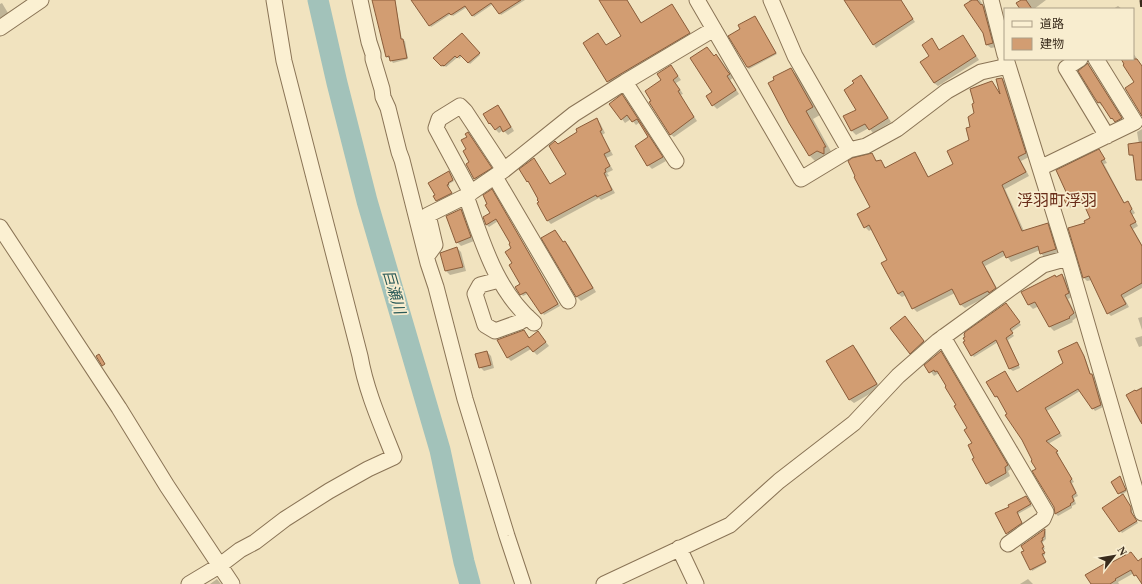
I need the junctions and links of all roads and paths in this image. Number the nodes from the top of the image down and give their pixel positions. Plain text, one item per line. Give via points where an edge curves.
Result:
1 (41, 0) edge
2 (274, 0) edge
3 (360, 0) edge
4 (697, 0) edge
5 (771, 0) edge
6 (991, 0) edge
7 (0, 28) edge
8 (714, 28) junction
9 (1004, 52) edge
10 (1006, 60) edge
11 (1078, 60) edge
12 (1097, 60) edge
13 (625, 82) junction
14 (1107, 136) junction
15 (849, 150) junction
16 (676, 160) dead end
17 (1040, 168) junction
18 (500, 173) junction
19 (406, 176) junction
20 (469, 195) junction
21 (428, 215) junction
22 (0, 227) edge
23 (427, 256) junction
24 (1068, 258) junction
25 (499, 280) junction
26 (568, 301) dead end
27 (943, 337) junction
28 (1142, 513) edge
29 (1008, 544) dead end
30 (679, 548) junction
31 (219, 566) junction
32 (189, 584) edge
33 (232, 584) edge
34 (523, 584) edge
35 (604, 584) edge
36 (696, 584) edge

1 - 7 street
2 - 31 street via 284,60 363,370 394,457 329,491
3 - 19 street via 373,59
4 - 8 street
5 - 15 street via 795,56
6 - 9 street
8 - 13 street
8 - 15 street via 801,179
10 - 15 street via 947,91 897,129 866,146
10 - 17 street
11 - 14 street via 1066,68
12 - 14 street via 1135,122
13 - 16 street
13 - 18 street via 574,114
14 - 17 street
17 - 24 street
18 - 20 street
18 - 20 street via 460,106 439,119 436,128
18 - 26 street
19 - 21 street via 416,179
19 - 23 street
20 - 21 street
20 - 25 street
21 - 23 street via 435,244
22 - 31 street
23 - 34 street via 464,399
24 - 27 street via 1043,265
24 - 28 street
25 - 25 street via 522,312 531,320 495,331 485,325 475,294 480,285
27 - 29 street via 1046,512 1042,519
27 - 30 street via 898,376 854,423 779,481 730,525
30 - 35 street
30 - 36 street
31 - 32 street
31 - 33 street

